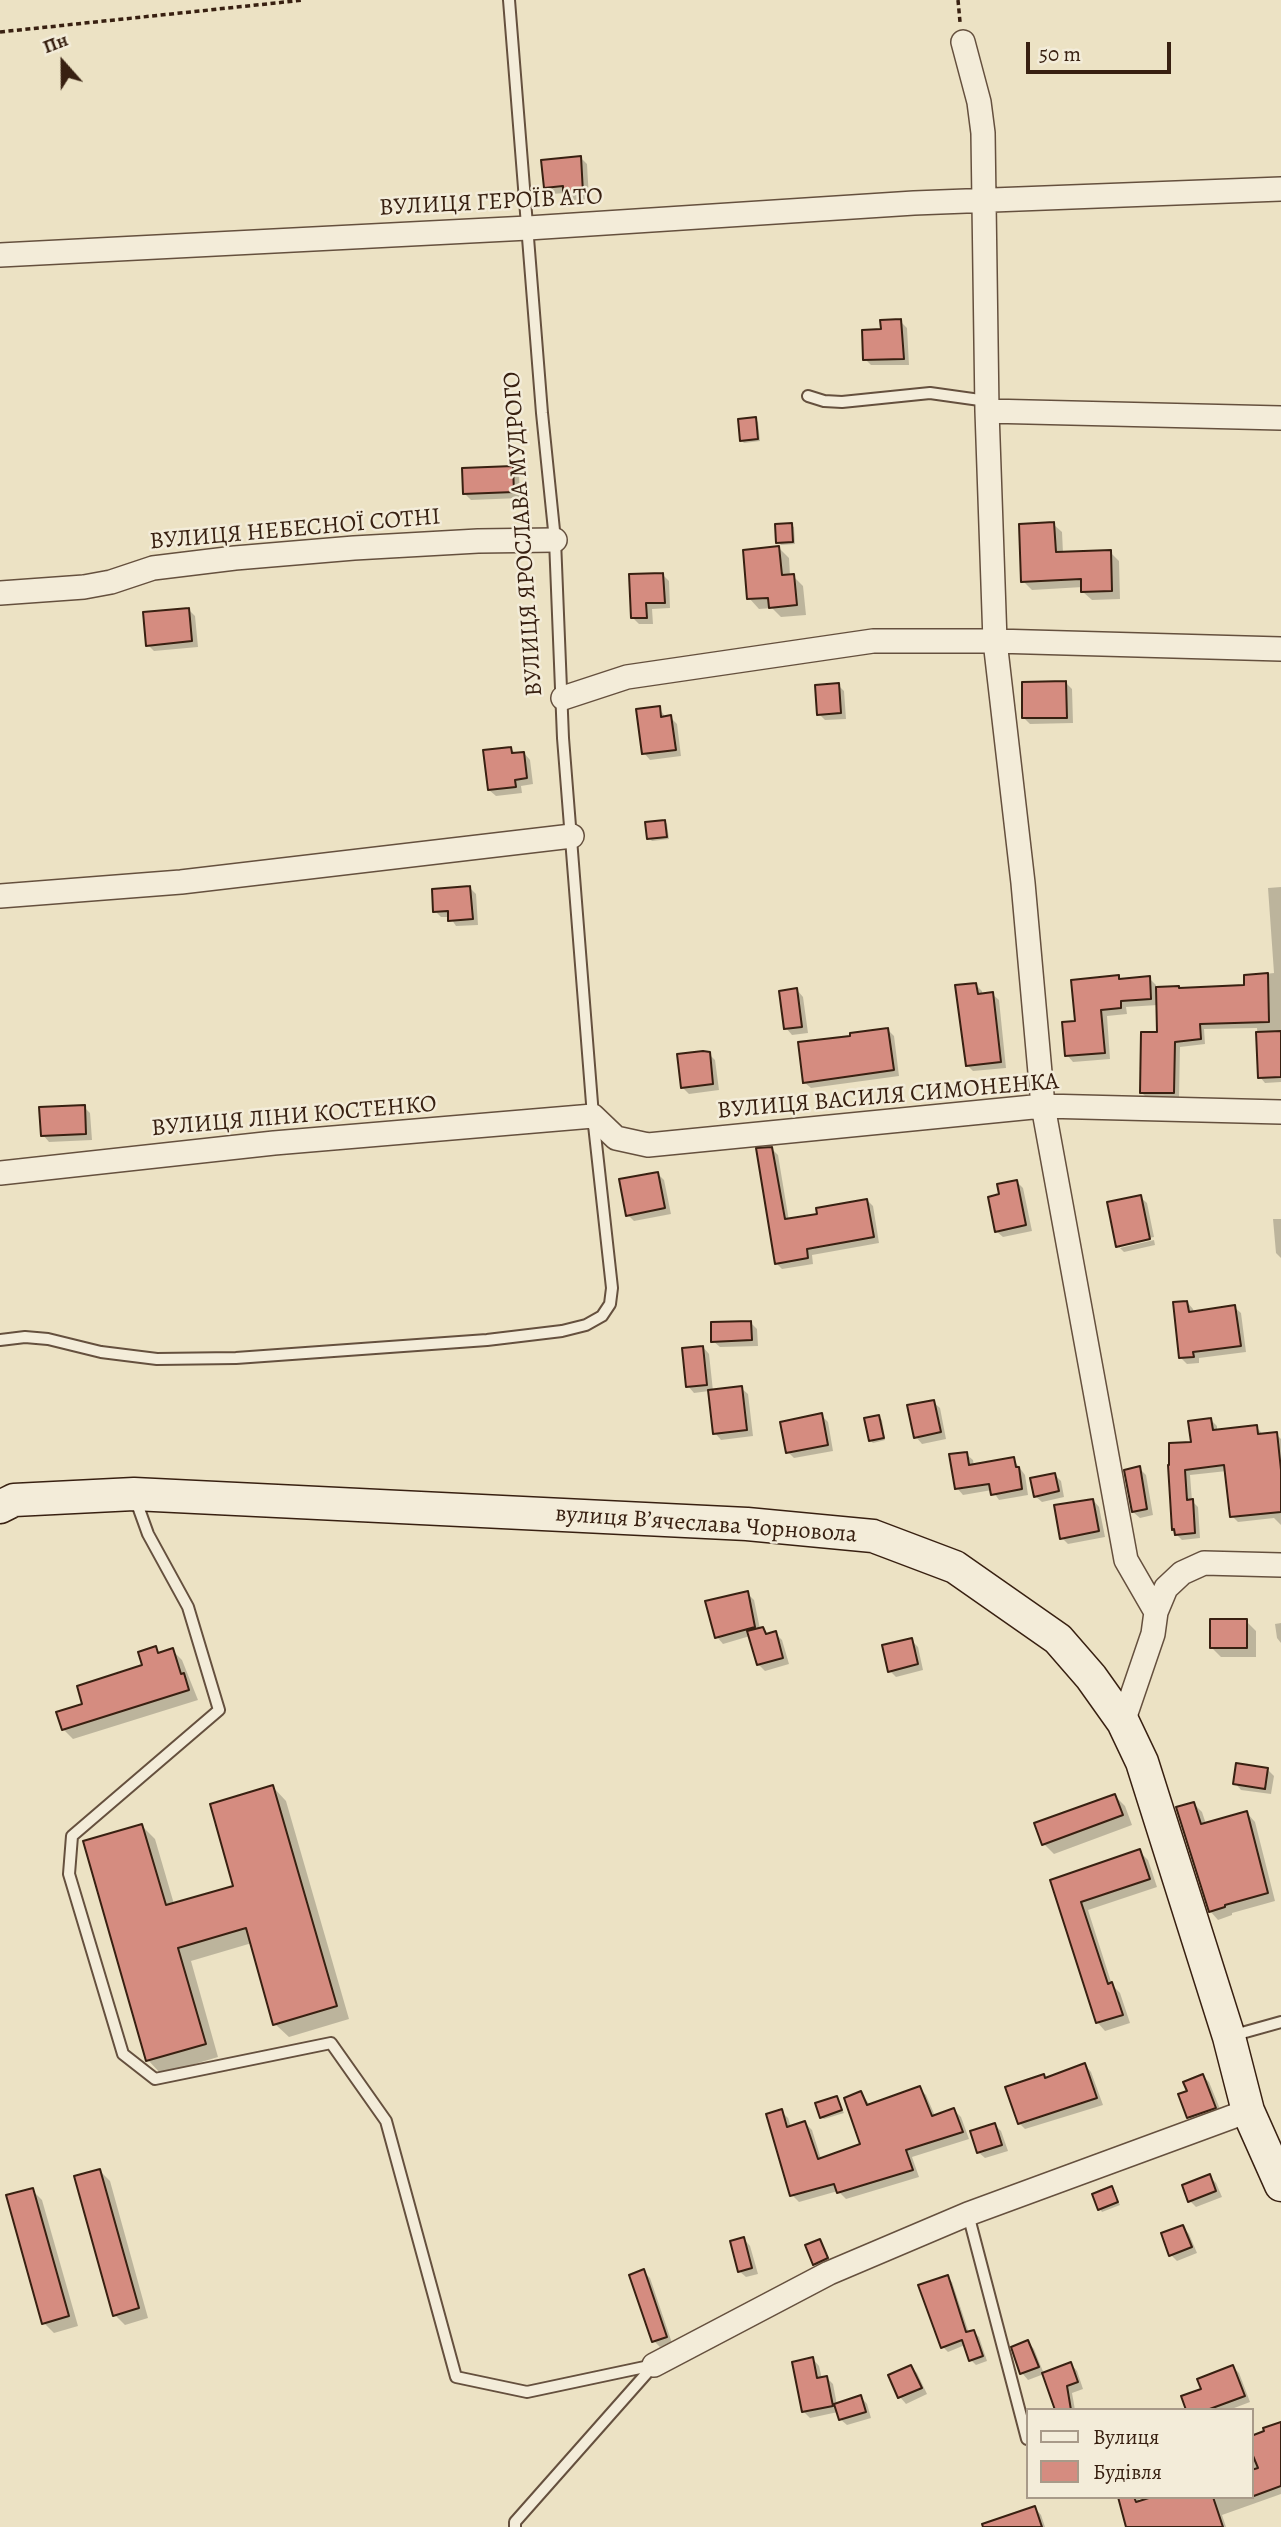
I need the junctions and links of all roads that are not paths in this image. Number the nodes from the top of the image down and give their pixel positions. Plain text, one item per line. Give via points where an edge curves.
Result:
1 (509, 0) edge
2 (963, 42) dead end
3 (1281, 189) edge
4 (985, 201) junction
5 (528, 228) junction
6 (0, 255) edge
7 (808, 396) dead end
8 (987, 406) junction
9 (1281, 418) edge
10 (555, 540) junction
11 (0, 593) edge
12 (995, 641) junction
13 (1281, 649) edge
14 (563, 698) junction
15 (572, 836) junction
16 (0, 896) edge
17 (1043, 1106) junction
18 (1281, 1112) edge
19 (593, 1116) junction
20 (0, 1173) edge
21 (0, 1340) edge
22 (134, 1494) junction
23 (5, 1501) edge
24 (1281, 1565) edge
25 (1156, 1612) junction
26 (1123, 1721) junction
27 (1281, 2022) edge
28 (1228, 2037) junction
29 (1248, 2111) junction
30 (1281, 2185) edge
31 (968, 2214) junction
32 (654, 2365) junction
33 (1026, 2435) edge
34 (516, 2527) edge

1 - 5 lane, ВУЛИЦЯ ЯРОСЛАВА МУДРОГО
2 - 4 street via 979,102
3 - 4 street, ВУЛИЦЯ ГЕРОЇВ АТО
4 - 5 street, ВУЛИЦЯ ГЕРОЇВ АТО
4 - 8 street
5 - 6 street, ВУЛИЦЯ ГЕРОЇВ АТО
5 - 10 lane, ВУЛИЦЯ ЯРОСЛАВА МУДРОГО
7 - 8 lane via 842,402 930,393
8 - 9 street
8 - 12 street
10 - 11 street, ВУЛИЦЯ НЕБЕСНОЇ СОТНІ via 235,558 153,568 84,587
10 - 14 lane, ВУЛИЦЯ ЯРОСЛАВА МУДРОГО
12 - 13 street
12 - 14 street via 873,641 627,677
12 - 17 street
14 - 15 lane, ВУЛИЦЯ ЯРОСЛАВА МУДРОГО
15 - 16 street via 181,882
15 - 19 lane, ВУЛИЦЯ ЯРОСЛАВА МУДРОГО
17 - 18 street, ВУЛИЦЯ ВАСИЛЯ СИМОНЕНКА
17 - 19 street, ВУЛИЦЯ ВАСИЛЯ СИМОНЕНКА via 649,1145 616,1138
17 - 25 street via 1125,1560
19 - 20 street, ВУЛИЦЯ ЛІНИ КОСТЕНКО via 274,1143
19 - 21 lane, ВУЛИЦЯ ЯРОСЛАВА МУДРОГО via 612,1288 602,1316 586,1325 530,1336 211,1359 129,1356 48,1339
22 - 23 street, вулиця Вʼячеслава Чорновола
22 - 26 street, вулиця Вʼячеслава Чорновола via 747,1524 873,1536 955,1567 1058,1639
22 - 32 lane via 148,1534 188,1607 219,1710 72,1836 69,1874 122,2054 155,2078 331,2043 386,2121 456,2377 527,2392
24 - 25 street via 1204,1563 1182,1573 1166,1588
25 - 26 street via 1153,1634
26 - 28 street, вулиця Вʼячеслава Чорновола via 1142,1762
27 - 28 lane
28 - 29 street, вулиця Вʼячеслава Чорновола
29 - 30 street, вулиця Вʼячеслава Чорновола
29 - 31 street
31 - 32 street via 829,2273
31 - 33 lane
32 - 34 lane via 515,2522

